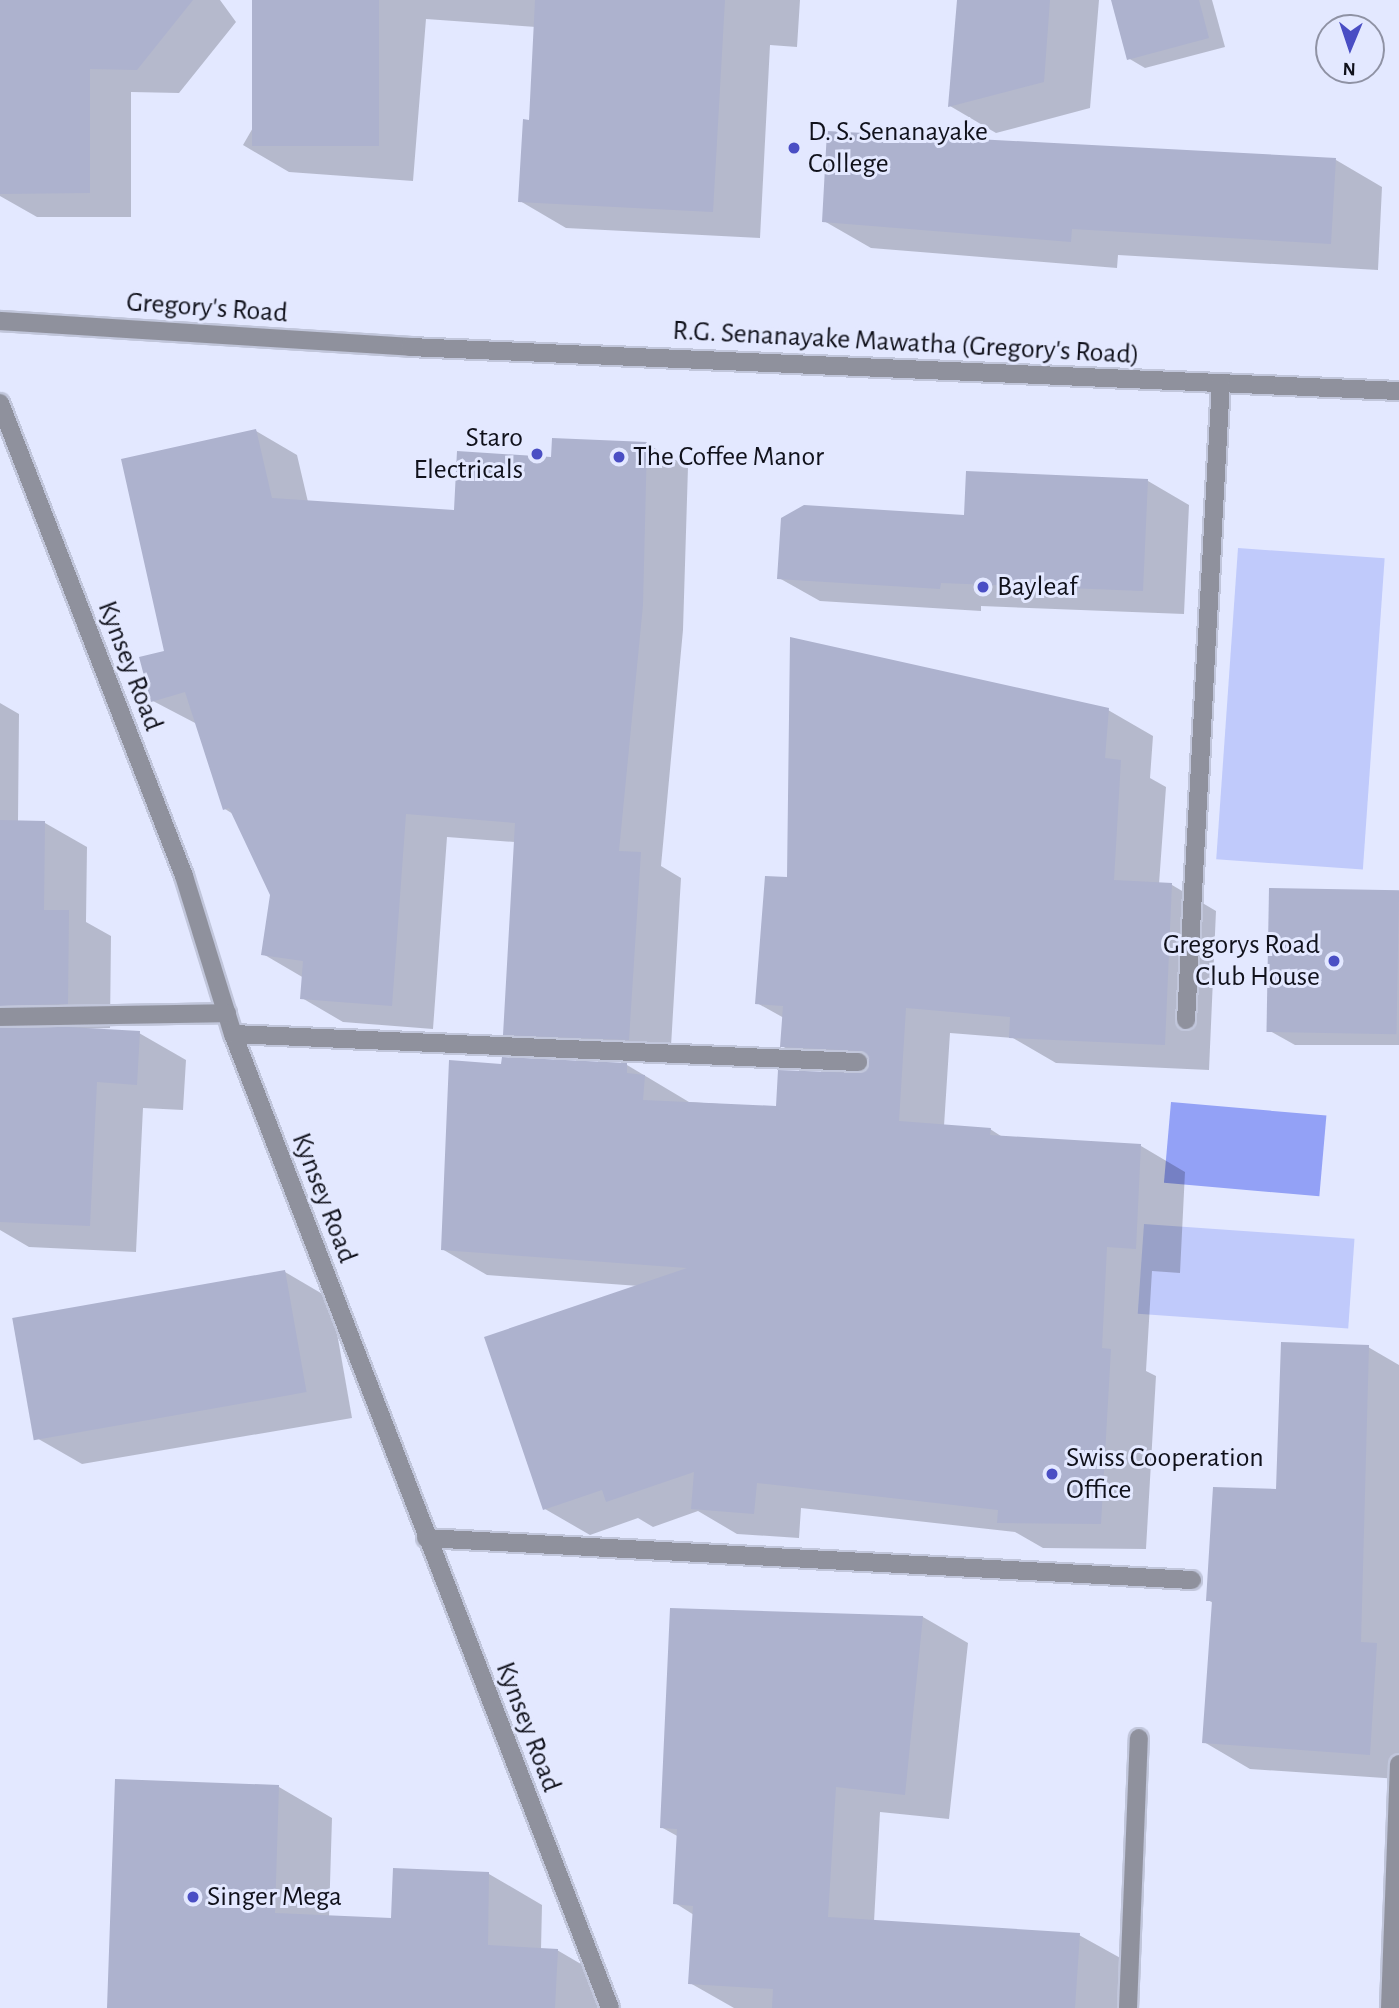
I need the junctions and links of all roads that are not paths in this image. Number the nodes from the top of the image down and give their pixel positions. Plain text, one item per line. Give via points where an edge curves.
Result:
1 (0, 321) edge
2 (410, 347) joint
3 (1221, 383) junction
4 (1399, 391) edge
5 (0, 404) edge
6 (227, 1013) junction
7 (0, 1017) edge
8 (1186, 1020) dead end
9 (233, 1034) junction
10 (858, 1062) dead end
11 (426, 1538) junction
12 (1192, 1580) dead end
13 (1139, 1738) dead end
14 (1399, 1764) edge
15 (610, 2008) edge
16 (1128, 2008) edge
17 (1390, 2008) edge

1 - 2 street, Gregory's Road
2 - 3 street, R.G. Senanayake Mawatha (Gregory's Road)
3 - 4 street, R.G. Senanayake Mawatha (Gregory's Road)
3 - 8 street
5 - 6 street, Kynsey Road via 184,876
6 - 7 street
6 - 9 street, Kynsey Road
9 - 10 street
9 - 11 street, Kynsey Road
11 - 12 street
11 - 15 street, Kynsey Road
13 - 16 street
14 - 17 street

